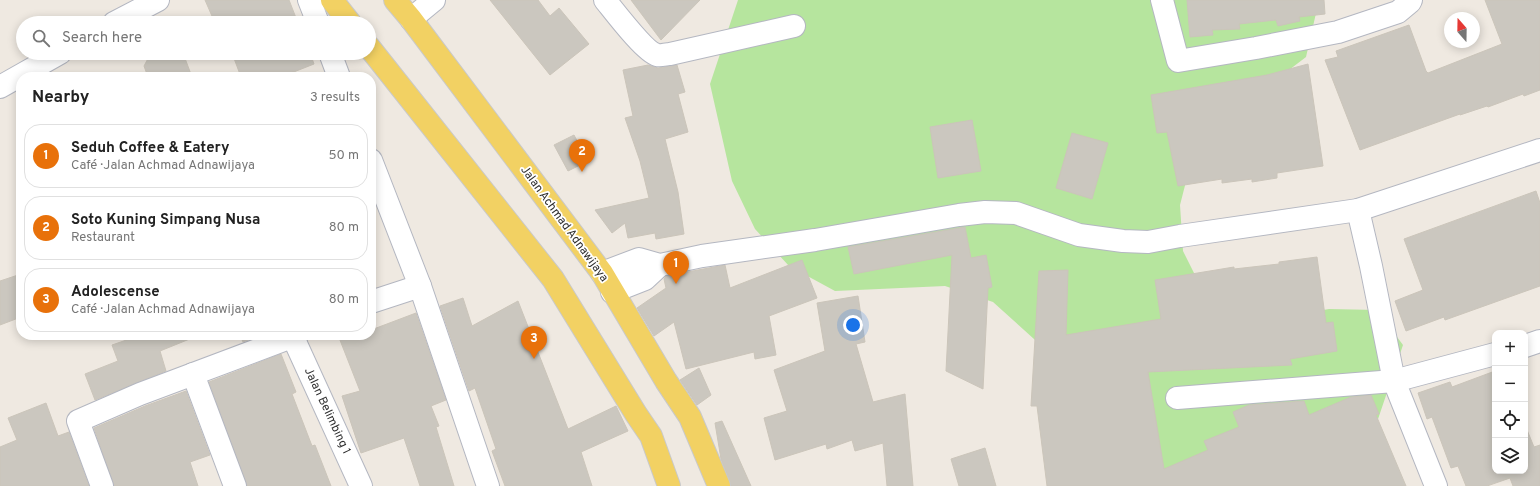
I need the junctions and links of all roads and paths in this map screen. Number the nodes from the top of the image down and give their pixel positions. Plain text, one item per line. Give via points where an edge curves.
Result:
1 (158, 0) edge
2 (309, 0) edge
3 (332, 0) edge
4 (394, 0) edge
5 (434, 0) edge
6 (605, 0) edge
7 (1162, 0) edge
8 (1411, 0) edge
9 (128, 16) edge
10 (315, 16) edge
11 (345, 16) edge
12 (411, 19) junction
13 (794, 26) dead end
14 (376, 56) edge
15 (48, 60) edge
16 (333, 60) edge
17 (26, 72) edge
18 (337, 72) edge
19 (16, 78) edge
20 (0, 87) edge
21 (1540, 150) edge
22 (376, 173) edge
23 (1358, 210) junction
24 (607, 282) junction
25 (420, 286) junction
26 (376, 300) edge
27 (283, 340) edge
28 (296, 340) edge
29 (1492, 355) edge
30 (193, 374) junction
31 (1394, 381) junction
32 (1177, 398) dead end
33 (102, 486) edge
34 (235, 486) edge
35 (361, 486) edge
36 (488, 486) edge
37 (670, 486) edge
38 (719, 486) edge
39 (1436, 486) edge

1 - 9 street
2 - 10 street
3 - 11 main road
4 - 12 main road, Jalan Achmad Adnawijaya
5 - 12 street
6 - 13 street via 625,25 657,55
7 - 8 street via 1178,61 1338,32 1398,12
12 - 24 main road, Jalan Achmad Adnawijaya
14 - 37 main road via 554,279 651,436
15 - 17 street
16 - 18 street
19 - 20 street
21 - 23 street
22 - 25 street
23 - 24 street via 1148,242 1079,235 1016,213 985,212 702,256 660,265 639,259
23 - 31 street
24 - 38 main road, Jalan Achmad Adnawijaya via 690,417
25 - 26 street
25 - 36 street
27 - 30 street
28 - 35 street, Jalan Belimbing 1
29 - 31 street
30 - 33 street via 78,420
30 - 34 street
31 - 32 street
31 - 39 street

